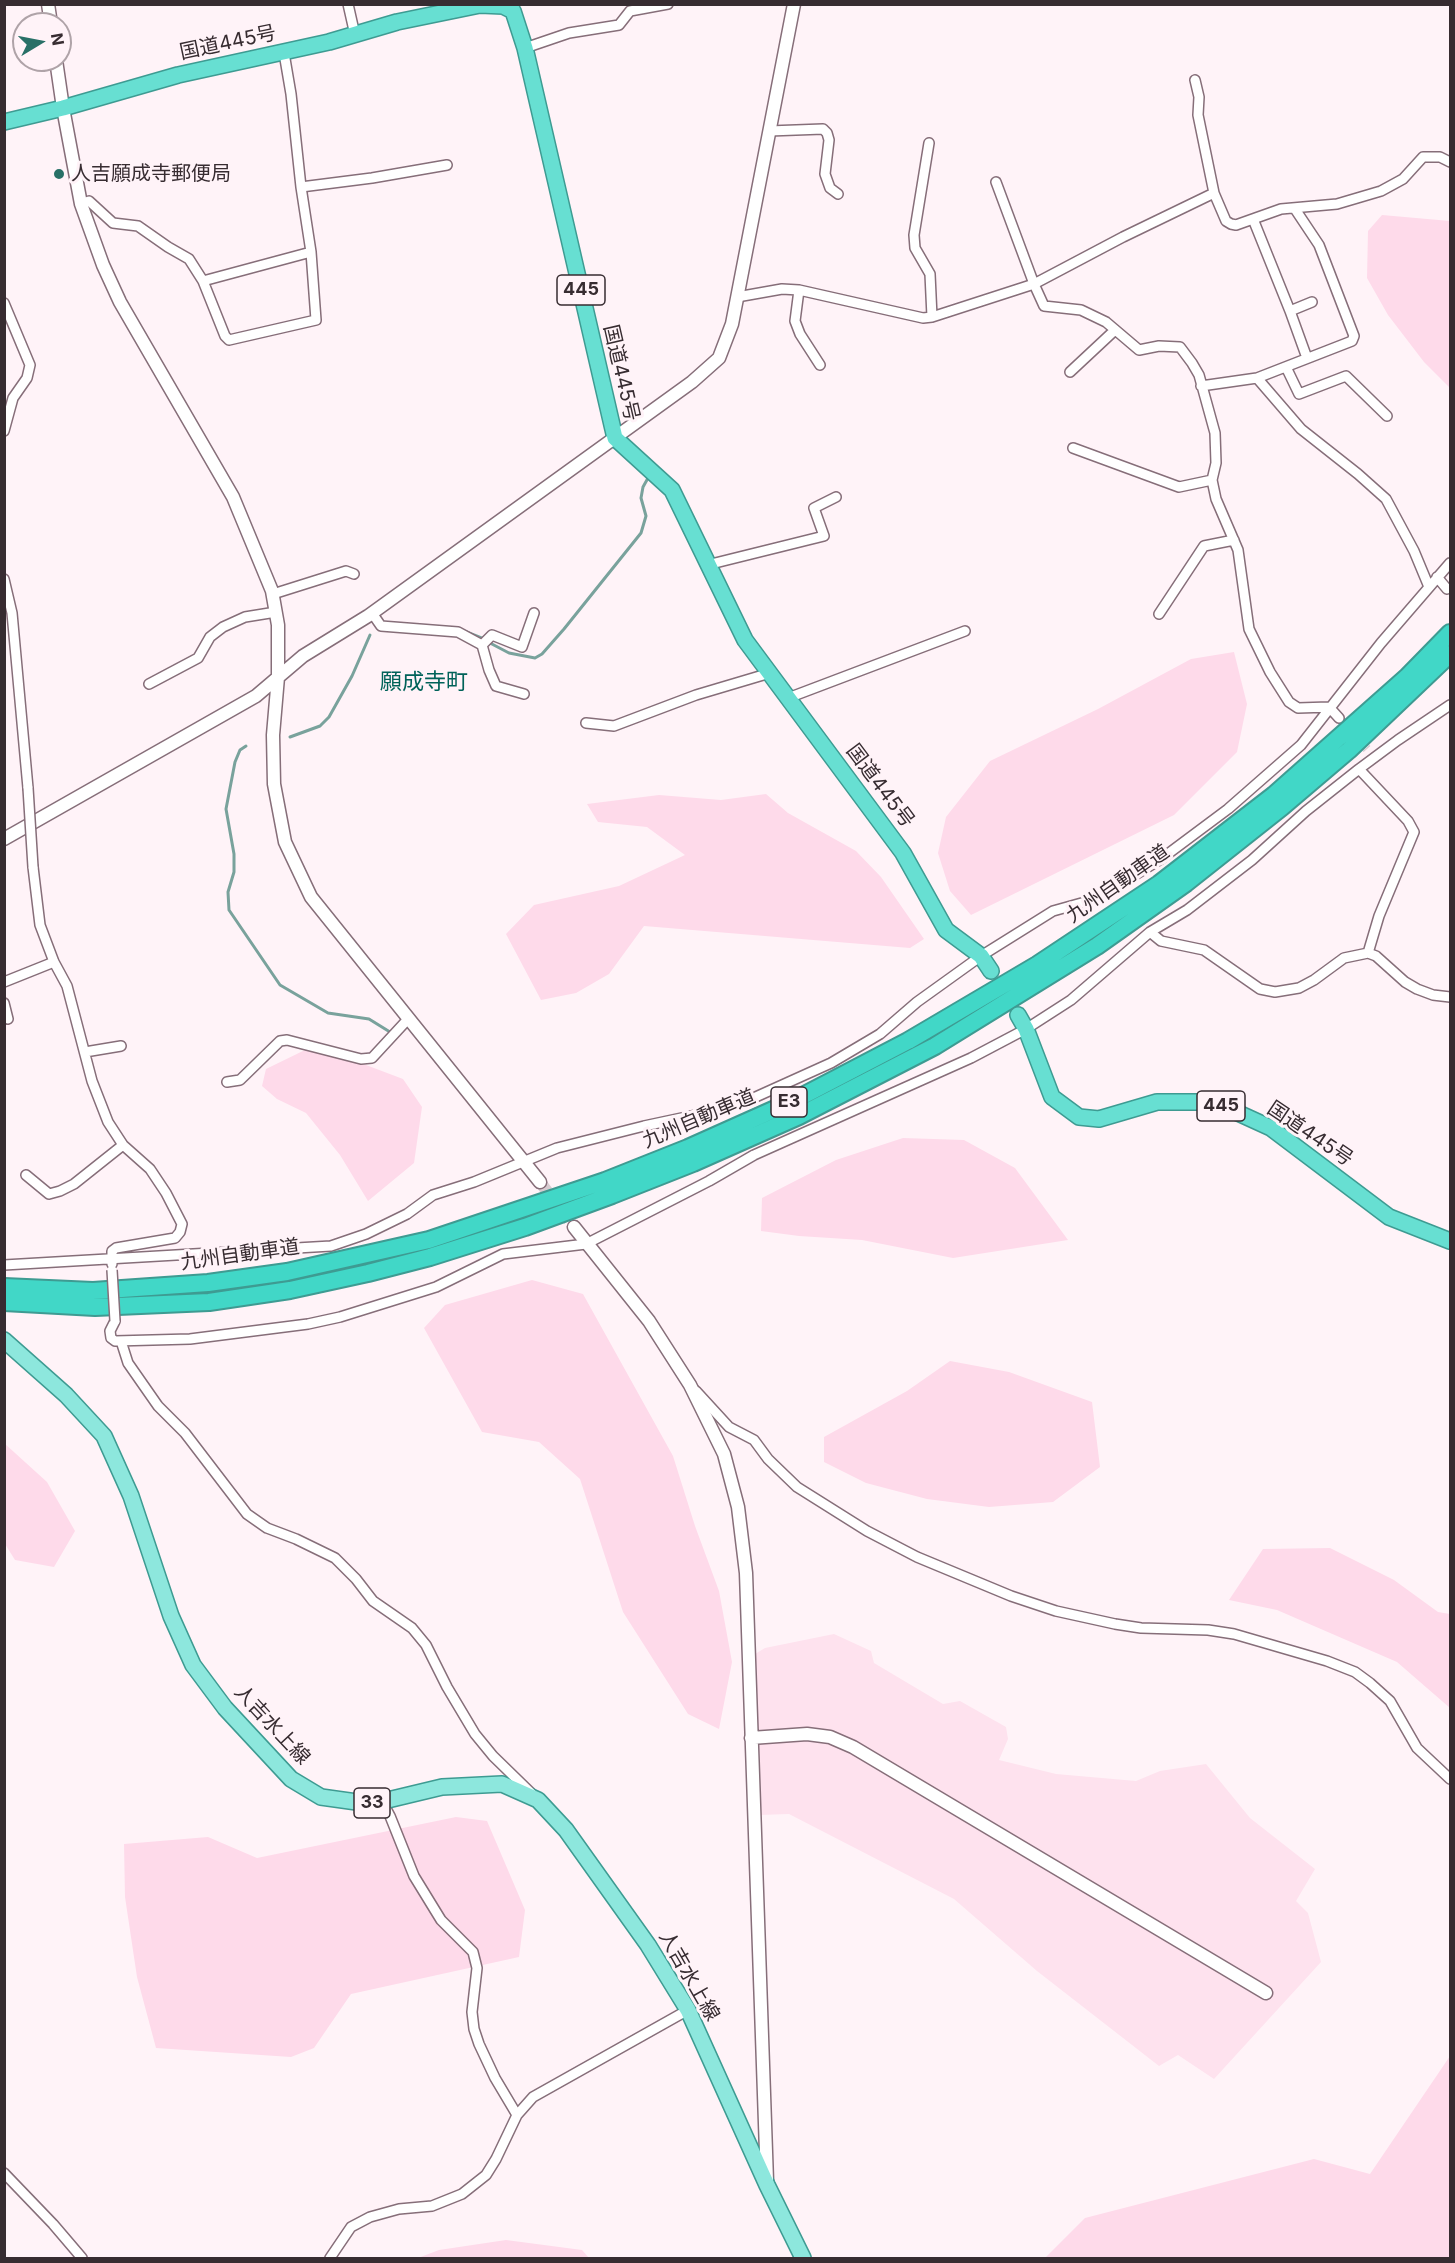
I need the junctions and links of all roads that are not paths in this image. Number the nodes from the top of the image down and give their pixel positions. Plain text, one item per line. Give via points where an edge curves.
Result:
1 (348, 4) edge
2 (668, 4) edge
3 (794, 4) edge
4 (514, 8) edge
5 (355, 35) junction
6 (525, 48) junction
7 (284, 53) junction
8 (58, 72) edge
9 (1195, 80) dead end
10 (63, 108) junction
11 (4, 122) edge
12 (769, 131) junction
13 (929, 143) dead end
14 (1450, 162) edge
15 (447, 165) dead end
16 (996, 182) dead end
17 (301, 187) junction
18 (1214, 193) junction
19 (838, 194) dead end
20 (81, 204) junction
21 (1295, 209) junction
22 (1253, 219) junction
23 (311, 252) junction
24 (203, 280) junction
25 (1034, 284) junction
26 (800, 290) junction
27 (737, 297) junction
28 (1312, 302) dead end
29 (4, 303) edge
30 (1290, 311) junction
31 (932, 316) junction
32 (1115, 330) junction
33 (1307, 358) junction
34 (820, 365) dead end
35 (1286, 367) junction
36 (1070, 372) dead end
37 (1257, 378) junction
38 (1201, 386) junction
39 (1387, 416) dead end
40 (4, 431) edge
41 (615, 438) junction
42 (1073, 448) dead end
43 (1212, 480) junction
44 (836, 497) dead end
45 (1234, 540) junction
46 (1450, 562) edge
47 (707, 565) junction
48 (354, 574) dead end
49 (1437, 577) junction
50 (4, 579) edge
51 (1429, 587) junction
52 (1447, 589) dead end
53 (273, 594) junction
54 (276, 612) junction
55 (372, 613) junction
56 (534, 613) dead end
57 (1159, 614) dead end
58 (965, 631) dead end
59 (1450, 633) edge
60 (482, 645) junction
61 (1450, 654) edge
62 (770, 673) junction
63 (278, 677) junction
64 (149, 684) dead end
65 (524, 694) dead end
66 (788, 698) junction
67 (1450, 705) edge
68 (1329, 707) junction
69 (1339, 718) tunnel mouth
70 (586, 723) dead end
71 (1367, 749) tunnel mouth
72 (1374, 758) junction
73 (1359, 769) junction
74 (4, 839) edge
75 (1150, 932) junction
76 (1368, 953) junction
77 (981, 956) junction
78 (54, 962) junction
79 (991, 971) dead end
80 (4, 982) edge
81 (1450, 997) edge
82 (4, 1003) edge
83 (8, 1018) dead end
84 (409, 1018) junction
85 (1022, 1022) junction
86 (121, 1046) dead end
87 (85, 1052) junction
88 (227, 1082) dead end
89 (123, 1145) junction
90 (525, 1161) junction
91 (26, 1175) dead end
92 (540, 1182) tunnel mouth
93 (574, 1227) tunnel mouth
94 (1450, 1241) edge
95 (586, 1244) junction
96 (4, 1265) edge
97 (112, 1265) junction
98 (4, 1287) edge
99 (4, 1302) edge
100 (4, 1340) edge
101 (121, 1341) junction
102 (690, 1385) junction
103 (751, 1738) junction
104 (1450, 1779) edge
105 (538, 1800) junction
106 (382, 1801) junction
107 (1266, 1993) dead end
108 (688, 2010) junction
109 (517, 2115) junction
110 (4, 2173) edge
111 (767, 2185) junction
112 (82, 2259) edge
113 (330, 2259) edge
114 (802, 2259) edge

1 - 5 street
2 - 6 street via 630,11 618,25 569,33
3 - 12 street
4 - 5 highway, 国道445号 / 445 via 480,5
4 - 6 highway, 国道445号 / 445
5 - 7 highway, 国道445号 / 445
6 - 41 highway, 国道445号 / 445
7 - 10 highway, 国道445号 / 445 via 178,75
7 - 17 street
8 - 10 street
9 - 18 street
10 - 11 highway, 国道445号 / 445
10 - 20 street
12 - 19 street via 827,132 825,174 830,188
12 - 27 street
13 - 31 street via 914,235 915,248 930,274
14 - 21 street via 1440,157 1423,157 1403,179 1382,191 1337,204
15 - 17 street
16 - 25 street
17 - 23 street
18 - 22 street via 1231,224
18 - 25 street
20 - 24 street via 89,201 113,223 138,226 189,259
20 - 53 street via 120,302 233,497
21 - 22 street via 1281,209
21 - 33 street via 1319,245 1354,331 1352,341
22 - 30 street
23 - 24 street
23 - 24 street via 316,320 229,340
25 - 31 street
25 - 32 street via 1044,306 1081,310
26 - 27 street
26 - 31 street via 923,318
26 - 34 street via 795,321
27 - 41 street via 719,358
28 - 30 street
29 - 40 street via 30,365 27,378 13,398
30 - 33 street
32 - 36 street
32 - 38 street via 1139,350 1180,347 1199,375
33 - 35 street
35 - 37 street
35 - 39 street via 1299,394 1346,376
37 - 38 street
37 - 51 street via 1301,429 1386,499
38 - 43 street via 1215,433
41 - 47 highway, 国道445号 via 672,490
41 - 55 street
42 - 43 street via 1179,488
43 - 45 street
44 - 47 street via 814,507 824,536
45 - 57 street via 1204,546
45 - 68 street via 1249,629 1270,672 1289,702 1298,708
46 - 49 street
47 - 62 highway, 国道445号 via 745,640
48 - 53 street via 346,571
49 - 51 street
49 - 52 street
50 - 78 street, bridge via 12,613 40,925
51 - 68 street
53 - 54 street
54 - 63 street
54 - 64 street via 245,617 223,627 210,638 198,658
55 - 60 street via 381,626 458,632
55 - 63 street via 303,656
56 - 60 street via 522,647 492,635
58 - 66 street
59 - 98 highway, 九州自動車道 / E3 via 1399,685 1274,795 1159,884 1037,965 908,1041 698,1144 605,1181 429,1240 287,1272 208,1283 93,1291
60 - 65 street via 496,686
61 - 99 highway, 九州自動車道 / E3 via 1358,742 1282,807 1186,883 1097,946 935,1046 788,1121 558,1215 368,1273 209,1302 95,1307
62 - 66 highway, 国道445号
62 - 70 street via 614,726
63 - 74 street via 256,696
63 - 84 street via 274,784 285,842 311,897
66 - 77 highway, 国道445号 via 903,853 946,930
67 - 72 street
68 - 69 street
68 - 77 street via 1301,746 1228,809 1161,859 1096,899 1053,911
71 - 72 street
72 - 73 street
73 - 75 street via 1252,860 1187,910
73 - 76 street via 1414,832
75 - 76 street via 1161,941 1204,950 1260,989 1275,992 1299,988 1344,958
75 - 85 street via 1071,1000
76 - 81 street via 1418,989
77 - 79 highway, 国道445号
77 - 90 street via 916,1002 880,1034 831,1063 749,1100 557,1148
78 - 80 street
78 - 87 street via 67,986
82 - 83 street
84 - 88 street via 372,1058 280,1041 240,1080
84 - 90 street
85 - 94 highway, 国道445号 / 445 via 1052,1097 1079,1117 1099,1119 1157,1102 1214,1102 1270,1128 1389,1217
85 - 95 street via 971,1058 754,1155
86 - 87 street
87 - 89 street via 108,1122
89 - 91 street via 60,1191 49,1194
89 - 97 street via 150,1169 182,1228 174,1238 116,1248 112,1251
90 - 92 street
90 - 97 street via 433,1195 407,1214 331,1246
93 - 95 street
95 - 101 street via 503,1254 436,1287 308,1324 189,1339
95 - 102 street via 649,1321
96 - 97 street
97 - 101 street, bridge via 115,1321 110,1331 113,1341
100 - 106 main road, 人吉水上線 / 33 via 66,1395 104,1436 131,1496 171,1616 193,1665 225,1708 291,1779 321,1797 371,1804
101 - 105 street via 128,1364 158,1406 185,1432 248,1514 267,1528 335,1558 374,1601 412,1628 475,1734
102 - 103 street via 724,1454 738,1507 746,1573
102 - 104 street via 729,1427 754,1440 797,1487 917,1557 1056,1611 1141,1628 1234,1634 1327,1660 1355,1672 1390,1701 1417,1748
103 - 107 street via 807,1734 830,1737 853,1748
103 - 111 street
105 - 106 main road, 人吉水上線 / 33 via 502,1784 442,1787
105 - 108 main road, 人吉水上線 / 33 via 566,1830 648,1945
106 - 109 street via 414,1876 441,1920 472,1952 477,1968 472,2012 478,2044
108 - 109 street via 533,2097
108 - 111 main road, 人吉水上線 / 33
109 - 113 street via 486,2175 462,2194 432,2206 370,2217 351,2227
110 - 112 street
111 - 114 main road, 人吉水上線 / 33

